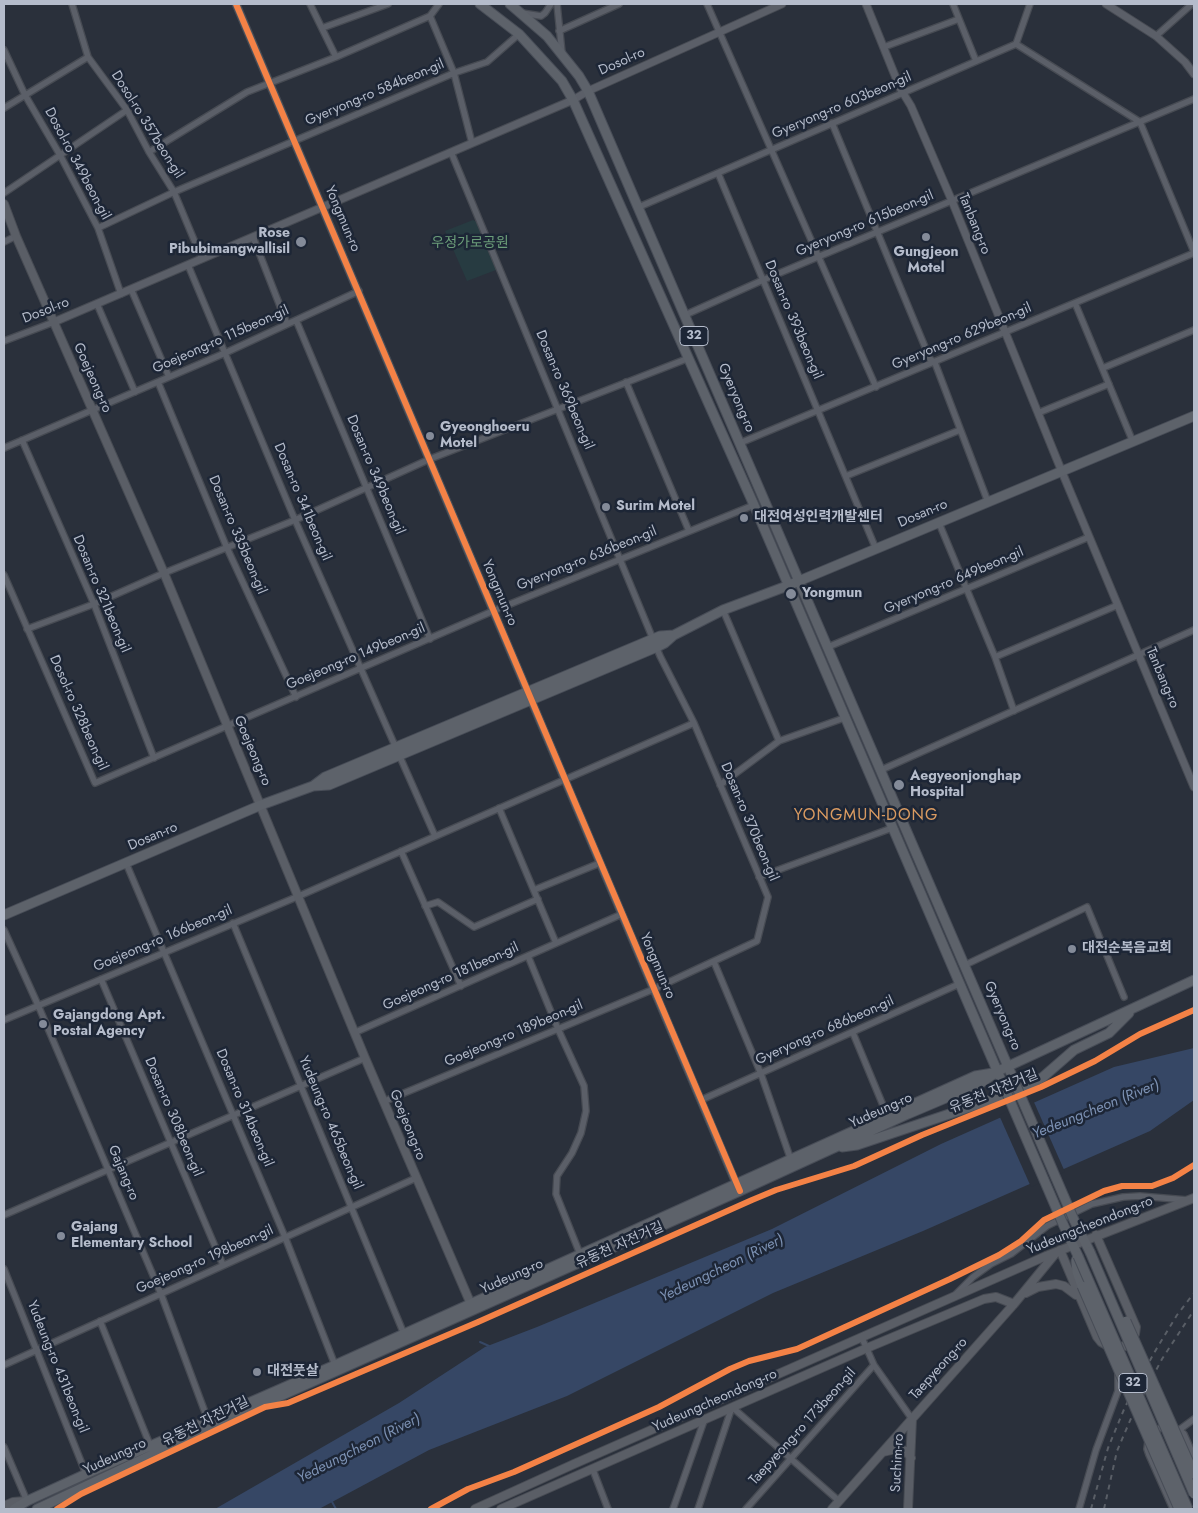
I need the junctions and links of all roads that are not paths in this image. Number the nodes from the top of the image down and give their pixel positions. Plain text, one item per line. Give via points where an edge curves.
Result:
1 (72, 4) edge
2 (236, 4) edge
3 (310, 4) edge
4 (388, 4) edge
5 (439, 4) edge
6 (480, 4) edge
7 (510, 4) edge
8 (550, 4) edge
9 (557, 4) edge
10 (619, 4) edge
11 (707, 4) edge
12 (782, 4) edge
13 (866, 4) edge
14 (953, 4) edge
15 (1030, 4) edge
16 (1106, 4) edge
17 (1192, 4) edge
18 (522, 12) junction
19 (430, 16) junction
20 (959, 19) junction
21 (322, 28) junction
22 (559, 30) junction
23 (719, 32) junction
24 (519, 34) junction
25 (1156, 36) junction
26 (1016, 44) junction
27 (884, 47) junction
28 (4, 50) edge
29 (563, 55) junction
30 (88, 57) junction
31 (336, 57) junction
32 (976, 61) junction
33 (454, 73) junction
34 (1194, 74) edge
35 (270, 83) junction
36 (588, 91) junction
37 (904, 93) junction
38 (25, 95) junction
39 (1194, 99) edge
40 (573, 100) junction
41 (4, 108) edge
42 (126, 110) junction
43 (1140, 122) junction
44 (832, 123) junction
45 (295, 141) junction
46 (472, 143) junction
47 (771, 150) junction
48 (149, 152) junction
49 (451, 152) junction
50 (60, 155) junction
51 (718, 173) junction
52 (174, 192) junction
53 (4, 193) edge
54 (952, 201) junction
55 (4, 204) edge
56 (324, 207) junction
57 (638, 207) junction
58 (98, 228) junction
59 (877, 232) junction
60 (16, 236) junction
61 (253, 237) junction
62 (4, 242) edge
63 (1194, 252) edge
64 (818, 257) junction
65 (202, 259) junction
66 (188, 265) junction
67 (763, 280) junction
68 (131, 289) junction
69 (359, 291) junction
70 (121, 294) junction
71 (1075, 302) junction
72 (97, 304) junction
73 (685, 315) junction
74 (296, 320) junction
75 (54, 322) junction
76 (287, 324) junction
77 (1194, 330) edge
78 (1005, 332) junction
79 (4, 341) edge
80 (225, 352) junction
81 (689, 358) junction
82 (935, 363) junction
83 (1102, 368) junction
84 (169, 377) junction
85 (158, 382) junction
86 (626, 382) junction
87 (1109, 384) junction
88 (876, 387) junction
89 (135, 392) junction
90 (558, 408) junction
91 (818, 409) junction
92 (93, 411) junction
93 (1038, 413) junction
94 (1194, 416) edge
95 (960, 430) junction
96 (22, 440) junction
97 (1133, 442) junction
98 (740, 443) junction
99 (4, 448) edge
100 (430, 459) junction
101 (1062, 472) junction
102 (846, 476) junction
103 (366, 487) junction
104 (988, 502) junction
105 (754, 505) junction
106 (295, 520) junction
107 (939, 523) junction
108 (689, 531) junction
109 (1089, 537) junction
110 (227, 548) junction
111 (876, 549) junction
112 (621, 559) junction
113 (164, 573) junction
114 (4, 575) edge
115 (800, 581) junction
116 (787, 586) junction
117 (966, 589) junction
118 (94, 604) junction
119 (1118, 605) junction
120 (723, 610) junction
121 (493, 611) junction
122 (27, 629) junction
123 (1194, 630) edge
124 (430, 639) junction
125 (655, 643) junction
126 (828, 648) junction
127 (1139, 655) junction
128 (994, 657) junction
129 (361, 669) junction
130 (528, 696) junction
131 (296, 697) junction
132 (1014, 710) junction
133 (844, 718) junction
134 (694, 723) junction
135 (228, 727) junction
136 (779, 741) junction
137 (397, 751) junction
138 (154, 758) junction
139 (881, 770) junction
140 (564, 780) junction
141 (720, 785) junction
142 (1194, 787) edge
143 (261, 805) junction
144 (499, 808) junction
145 (892, 828) junction
146 (435, 836) junction
147 (401, 851) junction
148 (126, 863) junction
149 (600, 863) junction
150 (759, 876) junction
151 (534, 890) junction
152 (299, 896) junction
153 (538, 899) junction
154 (426, 906) junction
155 (622, 914) junction
156 (4, 915) edge
157 (233, 923) junction
158 (4, 930) edge
159 (556, 944) junction
160 (164, 952) junction
161 (528, 956) junction
162 (714, 962) junction
163 (965, 965) junction
164 (101, 978) junction
165 (1194, 980) edge
166 (959, 984) junction
167 (461, 986) junction
168 (654, 989) junction
169 (1124, 997) dead end
170 (38, 1005) junction
171 (1134, 1008) junction
172 (4, 1020) edge
173 (558, 1029) junction
174 (356, 1032) junction
175 (852, 1033) junction
176 (365, 1058) junction
177 (1009, 1067) junction
178 (998, 1072) junction
179 (760, 1074) junction
180 (301, 1086) junction
181 (701, 1100) junction
182 (385, 1101) junction
183 (233, 1115) junction
184 (887, 1115) junction
185 (170, 1142) junction
186 (832, 1149) junction
187 (792, 1160) junction
188 (108, 1169) junction
189 (416, 1178) junction
190 (738, 1187) junction
191 (1190, 1199) edge
192 (352, 1207) junction
193 (4, 1215) edge
194 (1096, 1235) junction
195 (285, 1237) junction
196 (1084, 1240) junction
197 (1072, 1245) junction
198 (1058, 1251) junction
199 (1090, 1252) junction
200 (580, 1254) junction
201 (1078, 1256) junction
202 (223, 1265) junction
203 (4, 1270) edge
204 (160, 1294) junction
205 (1022, 1295) junction
206 (953, 1298) junction
207 (1014, 1304) junction
208 (1082, 1304) junction
209 (471, 1306) junction
210 (100, 1321) junction
211 (404, 1334) junction
212 (862, 1338) junction
213 (867, 1348) junction
214 (1119, 1348) junction
215 (37, 1350) junction
216 (4, 1365) edge
217 (335, 1365) junction
218 (874, 1365) junction
219 (732, 1407) junction
220 (706, 1418) junction
221 (912, 1419) junction
222 (1194, 1419) edge
223 (210, 1424) junction
224 (1176, 1429) junction
225 (150, 1445) junction
226 (4, 1447) edge
227 (883, 1452) junction
228 (1194, 1456) edge
229 (911, 1458) junction
230 (791, 1459) junction
231 (593, 1470) junction
232 (86, 1474) junction
233 (1194, 1474) edge
234 (1194, 1494) edge
235 (27, 1501) junction
236 (839, 1502) junction
237 (4, 1506) edge
238 (14, 1509) edge
239 (37, 1509) edge
240 (475, 1509) edge
241 (501, 1509) edge
242 (608, 1509) edge
243 (673, 1509) edge
244 (698, 1509) edge
245 (746, 1509) edge
246 (832, 1509) edge
247 (908, 1509) edge
248 (1079, 1509) edge
249 (1173, 1509) edge
250 (1179, 1509) edge
251 (1188, 1509) edge

1 - 30 street, Dosol-ro 357beon-gil
2 - 35 street, Yongmun-ro
3 - 21 street
4 - 21 street
5 - 19 street
6 - 24 main road, Gyeryong-ro / 32
7 - 18 main road, Gyeryong-ro / 32
8 - 18 street via 541,16
9 - 22 street
10 - 22 street
11 - 23 street
12 - 23 street, Dosol-ro
13 - 27 street, Tanbang-ro
14 - 20 street
15 - 26 street
16 - 25 street
17 - 25 street
18 - 29 main road, Gyeryong-ro / 32
19 - 31 street
19 - 33 street
20 - 27 street
20 - 32 street
21 - 31 street
22 - 29 street
23 - 36 street, Dosol-ro
23 - 47 street
24 - 33 street, Gyeryong-ro 584beon-gil via 487,62
24 - 40 main road, Gyeryong-ro / 32 via 562,81
25 - 34 street
26 - 32 street, Gyeryong-ro 603beon-gil
26 - 43 street
27 - 37 street, Tanbang-ro
28 - 38 street, Dosol-ro 349beon-gil
29 - 36 main road, Gyeryong-ro / 32
30 - 38 street
30 - 42 street, Dosol-ro 357beon-gil
31 - 35 street
32 - 37 street, Gyeryong-ro 603beon-gil
33 - 45 street, Gyeryong-ro 584beon-gil
33 - 46 street
35 - 45 street, Yongmun-ro
35 - 48 street via 247,92
36 - 40 street, Dosol-ro
36 - 57 main road, Gyeryong-ro / 32
37 - 44 street, Gyeryong-ro 603beon-gil
37 - 54 street, Tanbang-ro
38 - 41 street
38 - 50 street, Dosol-ro 349beon-gil
39 - 43 street, Gyeryong-ro 615beon-gil
40 - 46 street, Dosol-ro
40 - 81 main road, Gyeryong-ro / 32
42 - 48 street, Dosol-ro 357beon-gil
42 - 50 street
43 - 54 street, Gyeryong-ro 615beon-gil
43 - 63 street
44 - 47 street, Gyeryong-ro 603beon-gil
44 - 59 street
45 - 52 street, Gyeryong-ro 584beon-gil
45 - 56 street, Yongmun-ro
46 - 49 street, Dosol-ro
47 - 51 street, Gyeryong-ro 603beon-gil
47 - 64 street
48 - 52 street, Dosol-ro 357beon-gil
49 - 56 street, Dosol-ro
49 - 90 street, Dosan-ro 369beon-gil
50 - 53 street
50 - 58 street, Dosol-ro 349beon-gil
51 - 57 street, Gyeryong-ro 603beon-gil
51 - 67 street, Dosan-ro 393beon-gil
52 - 58 street, Gyeryong-ro 584beon-gil
52 - 65 street, Dosol-ro 357beon-gil
54 - 59 street, Gyeryong-ro 615beon-gil
54 - 78 street, Tanbang-ro
55 - 60 main road, Goejeong-ro
56 - 61 street, Dosol-ro
56 - 69 street, Yongmun-ro
57 - 73 main road, Gyeryong-ro / 32
58 - 70 street, Dosol-ro 349beon-gil
59 - 64 street, Gyeryong-ro 615beon-gil
59 - 82 street via 930,359
60 - 62 street
60 - 75 main road, Goejeong-ro
61 - 65 street, Dosol-ro
61 - 76 street
63 - 71 street, Gyeryong-ro 629beon-gil
64 - 67 street, Gyeryong-ro 615beon-gil
64 - 88 street
65 - 66 street, Dosol-ro
66 - 68 street, Dosol-ro
66 - 80 street, Dosan-ro 341beon-gil
67 - 73 street, Gyeryong-ro 615beon-gil
67 - 91 street, Dosan-ro 393beon-gil
68 - 70 street, Dosol-ro
68 - 84 street
69 - 74 street, Goejeong-ro 115beon-gil
69 - 100 street, Yongmun-ro
70 - 72 street, Dosol-ro
71 - 78 street, Gyeryong-ro 629beon-gil
71 - 83 street
72 - 75 street, Dosol-ro
72 - 89 street
73 - 98 main road, Gyeryong-ro / 32
74 - 76 street, Goejeong-ro 115beon-gil
74 - 103 street, Dosan-ro 349beon-gil
75 - 79 street, Dosol-ro
75 - 92 main road, Goejeong-ro
76 - 80 street, Goejeong-ro 115beon-gil
77 - 83 street
78 - 82 street, Gyeryong-ro 629beon-gil
78 - 93 street, Tanbang-ro
80 - 84 street, Goejeong-ro 115beon-gil
80 - 106 street, Dosan-ro 341beon-gil
81 - 86 street
81 - 105 main road, Gyeryong-ro / 32
82 - 88 street, Gyeryong-ro 629beon-gil
82 - 95 street
83 - 87 street
84 - 85 street, Goejeong-ro 115beon-gil
85 - 89 street, Goejeong-ro 115beon-gil
85 - 110 street, Dosan-ro 335beon-gil
86 - 90 street
86 - 108 street
87 - 93 street
87 - 97 street
88 - 91 street, Gyeryong-ro 629beon-gil
89 - 92 street, Goejeong-ro 115beon-gil
90 - 100 street
90 - 112 street, Dosan-ro 369beon-gil
91 - 98 street, Gyeryong-ro 629beon-gil
91 - 102 street, Dosan-ro 393beon-gil
92 - 96 street, Goejeong-ro 115beon-gil
92 - 113 main road, Goejeong-ro
93 - 101 street, Tanbang-ro
94 - 97 main road, Dosan-ro
95 - 102 street
95 - 104 street
96 - 99 street, Goejeong-ro 115beon-gil
96 - 118 street, Dosan-ro 321beon-gil
97 - 101 main road, Dosan-ro
98 - 115 main road, Gyeryong-ro / 32
100 - 103 street
100 - 121 street, Yongmun-ro
101 - 104 main road, Dosan-ro
101 - 109 street, Tanbang-ro
102 - 111 street, Dosan-ro 393beon-gil
103 - 106 street
103 - 124 street, Dosan-ro 349beon-gil
104 - 107 main road, Dosan-ro
105 - 108 street, Gyeryong-ro 636beon-gil
105 - 116 main road, Gyeryong-ro / 32
106 - 110 street
106 - 129 street, Dosan-ro 341beon-gil
107 - 111 main road, Dosan-ro
107 - 117 street
108 - 112 street, Gyeryong-ro 636beon-gil
109 - 117 street, Gyeryong-ro 649beon-gil
109 - 119 street, Tanbang-ro
110 - 113 street
110 - 131 street, Dosan-ro 335beon-gil
111 - 115 main road, Dosan-ro
112 - 121 street, Gyeryong-ro 636beon-gil
112 - 125 street, Dosan-ro 369beon-gil
113 - 118 street
113 - 135 main road, Goejeong-ro
114 - 122 street, Dosol-ro 328beon-gil
115 - 116 main road, Dosan-ro
115 - 126 main road, Gyeryong-ro / 32
116 - 120 main road, Dosan-ro
116 - 133 main road, Gyeryong-ro / 32
117 - 126 street, Gyeryong-ro 649beon-gil
117 - 128 street
118 - 122 street
118 - 138 street, Dosan-ro 321beon-gil
119 - 127 street, Tanbang-ro
119 - 128 street
120 - 125 main road, Dosan-ro via 674,634 665,644
120 - 136 street
121 - 124 street, Goejeong-ro 149beon-gil
121 - 130 street, Yongmun-ro
122 - 138 street, Dosol-ro 328beon-gil via 95,783
123 - 127 street
124 - 129 street, Goejeong-ro 149beon-gil
125 - 130 main road, Dosan-ro
125 - 134 street, Dosan-ro 370beon-gil
126 - 139 main road, Gyeryong-ro / 32
127 - 132 street
127 - 142 street, Tanbang-ro
128 - 132 street
129 - 131 street, Goejeong-ro 149beon-gil
129 - 137 street, Dosan-ro 341beon-gil
130 - 137 main road, Dosan-ro
130 - 140 street, Yongmun-ro
131 - 135 street, Goejeong-ro 149beon-gil
132 - 139 street
133 - 136 street
133 - 145 main road, Gyeryong-ro / 32
134 - 140 street
134 - 141 street, Dosan-ro 370beon-gil
135 - 138 street, Dosol-ro 328beon-gil
135 - 143 main road, Goejeong-ro
136 - 141 street
137 - 143 main road, Dosan-ro via 329,785 313,786
137 - 146 street
139 - 163 main road, Gyeryong-ro / 32
140 - 144 street, Goejeong-ro 166beon-gil
140 - 149 street, Yongmun-ro
141 - 150 street, Dosan-ro 370beon-gil
143 - 148 main road, Dosan-ro
143 - 152 main road, Goejeong-ro
144 - 146 street, Goejeong-ro 166beon-gil
144 - 151 street
145 - 150 street
145 - 166 main road, Gyeryong-ro / 32
146 - 147 street, Goejeong-ro 166beon-gil
147 - 152 street, Goejeong-ro 166beon-gil
147 - 154 street
148 - 156 main road, Dosan-ro
148 - 160 street, Dosan-ro 314beon-gil
149 - 151 street
149 - 155 street, Yongmun-ro
150 - 162 street, Dosan-ro 370beon-gil via 768,897 757,941
151 - 153 street
152 - 157 street, Goejeong-ro 166beon-gil
152 - 174 main road, Goejeong-ro
153 - 154 street via 474,927 438,902
153 - 159 street
154 - 167 street
155 - 159 street, Goejeong-ro 181beon-gil
155 - 168 street, Yongmun-ro
157 - 160 street, Goejeong-ro 166beon-gil
157 - 180 street, Yudeung-ro 465beon-gil
158 - 170 street, Gajang-ro
159 - 161 street, Goejeong-ro 181beon-gil
160 - 164 street, Goejeong-ro 166beon-gil
160 - 183 street, Dosan-ro 314beon-gil
161 - 167 street, Goejeong-ro 181beon-gil
161 - 173 street
162 - 168 street, Dosan-ro 370beon-gil
162 - 179 street
163 - 169 street via 1087,907
163 - 177 main road, Gyeryong-ro / 32
164 - 170 street, Goejeong-ro 166beon-gil
164 - 185 street, Dosan-ro 308beon-gil
165 - 171 main road, Yudeung-ro
166 - 175 street, Gyeryong-ro 686beon-gil
166 - 178 main road, Gyeryong-ro / 32
167 - 174 street, Goejeong-ro 181beon-gil
168 - 173 street, Goejeong-ro 189beon-gil
168 - 181 street, Yongmun-ro
170 - 172 street, Goejeong-ro 166beon-gil
170 - 188 street, Gajang-ro
171 - 177 main road, Yudeung-ro
171 - 186 main road via 1109,1033 1074,1050 1043,1077 1027,1086 857,1145
173 - 182 street, Goejeong-ro 189beon-gil
173 - 200 street via 584,1086 586,1111 581,1133 558,1176 556,1194
174 - 176 main road, Goejeong-ro
175 - 179 street, Gyeryong-ro 686beon-gil
175 - 184 street, Yudeung-ro
176 - 180 street
176 - 182 main road, Goejeong-ro
177 - 178 main road, Yudeung-ro
177 - 196 main road, Gyeryong-ro / 32, bridge
178 - 184 main road, Yudeung-ro via 975,1076
178 - 186 main road, Yudeung-ro via 981,1083
178 - 197 main road, Gyeryong-ro / 32, bridge
179 - 181 street, Gyeryong-ro 686beon-gil
179 - 187 street
180 - 183 street
180 - 192 street, Yudeung-ro 465beon-gil
181 - 190 street, Yongmun-ro
182 - 189 main road, Goejeong-ro
183 - 185 street
183 - 195 street, Dosan-ro 314beon-gil
184 - 187 main road, Yudeung-ro
185 - 188 street
185 - 202 street, Dosan-ro 308beon-gil
186 - 190 main road, Yudeung-ro
187 - 190 main road, Yudeung-ro
188 - 193 street
188 - 204 street, Gajang-ro
189 - 192 street, Goejeong-ro 198beon-gil
189 - 209 main road, Goejeong-ro
190 - 200 main road, Yudeung-ro via 724,1190
190 - 209 main road, Yudeung-ro
191 - 194 main road, Yudeungcheondong-ro
191 - 206 street via 1140,1196 1092,1204 1046,1226 1011,1254 973,1277
192 - 195 street, Goejeong-ro 198beon-gil
192 - 211 street, Yudeung-ro 465beon-gil
194 - 196 main road, Yudeungcheondong-ro
194 - 214 main road via 1136,1327 1130,1342
195 - 202 street, Goejeong-ro 198beon-gil
195 - 217 street, Dosan-ro 314beon-gil
196 - 197 main road, Yudeungcheondong-ro
196 - 199 main road, Gyeryong-ro / 32
197 - 198 main road, Yudeungcheondong-ro
197 - 201 main road, Gyeryong-ro / 32
198 - 205 main road, Taepyeong-ro
198 - 206 main road, Yudeungcheondong-ro
198 - 208 main road
199 - 233 main road, bridge via 1096,1255
199 - 234 main road, Gyeryong-ro / 32, bridge
200 - 209 main road, Yudeung-ro
201 - 250 main road, bridge via 1082,1286
201 - 251 main road, Gyeryong-ro / 32, bridge
202 - 204 street, Goejeong-ro 198beon-gil
203 - 215 street, Yudeung-ro 431beon-gil
204 - 210 street, Goejeong-ro 198beon-gil
204 - 223 street, Gajang-ro
205 - 207 main road, Taepyeong-ro
205 - 208 main road via 1038,1286 1056,1284 1075,1293
206 - 212 main road, Yudeungcheondong-ro
207 - 213 main road, Yudeungcheondong-ro via 996,1297 984,1299
207 - 221 main road, Taepyeong-ro
208 - 214 main road via 1101,1342
209 - 211 main road, Yudeung-ro
209 - 223 main road, Yudeung-ro
210 - 215 street, Goejeong-ro 198beon-gil
210 - 225 street, Yudeung-ro
211 - 217 main road, Yudeung-ro
212 - 213 street
212 - 240 main road, Yudeungcheondong-ro
213 - 218 street
213 - 219 main road, Yudeungcheondong-ro
214 - 248 street via 1118,1391
215 - 216 street, Goejeong-ro 198beon-gil
215 - 232 street, Yudeung-ro 431beon-gil
217 - 223 main road, Yudeung-ro
218 - 221 street, Taepyeong-ro 173beon-gil
218 - 230 street, Taepyeong-ro 173beon-gil
219 - 220 main road, Yudeungcheondong-ro
219 - 230 street
219 - 244 street
220 - 231 main road, Yudeungcheondong-ro
220 - 243 street
221 - 227 main road, Taepyeong-ro
221 - 229 main road, Suchim-ro
222 - 224 street
223 - 225 main road, Yudeung-ro
223 - 239 main road, Yudeung-ro
224 - 228 street via 1184,1434
224 - 249 street via 1154,1431 1147,1449
225 - 232 main road, Yudeung-ro
226 - 235 street
227 - 229 main road via 896,1449 906,1452
227 - 236 main road, Taepyeong-ro
229 - 247 main road, Suchim-ro
230 - 236 street
230 - 245 street, Taepyeong-ro 173beon-gil
231 - 241 main road, Yudeungcheondong-ro
231 - 242 street
232 - 235 main road, Yudeung-ro
235 - 237 main road
235 - 238 main road, Yudeung-ro
236 - 246 main road, Taepyeong-ro

